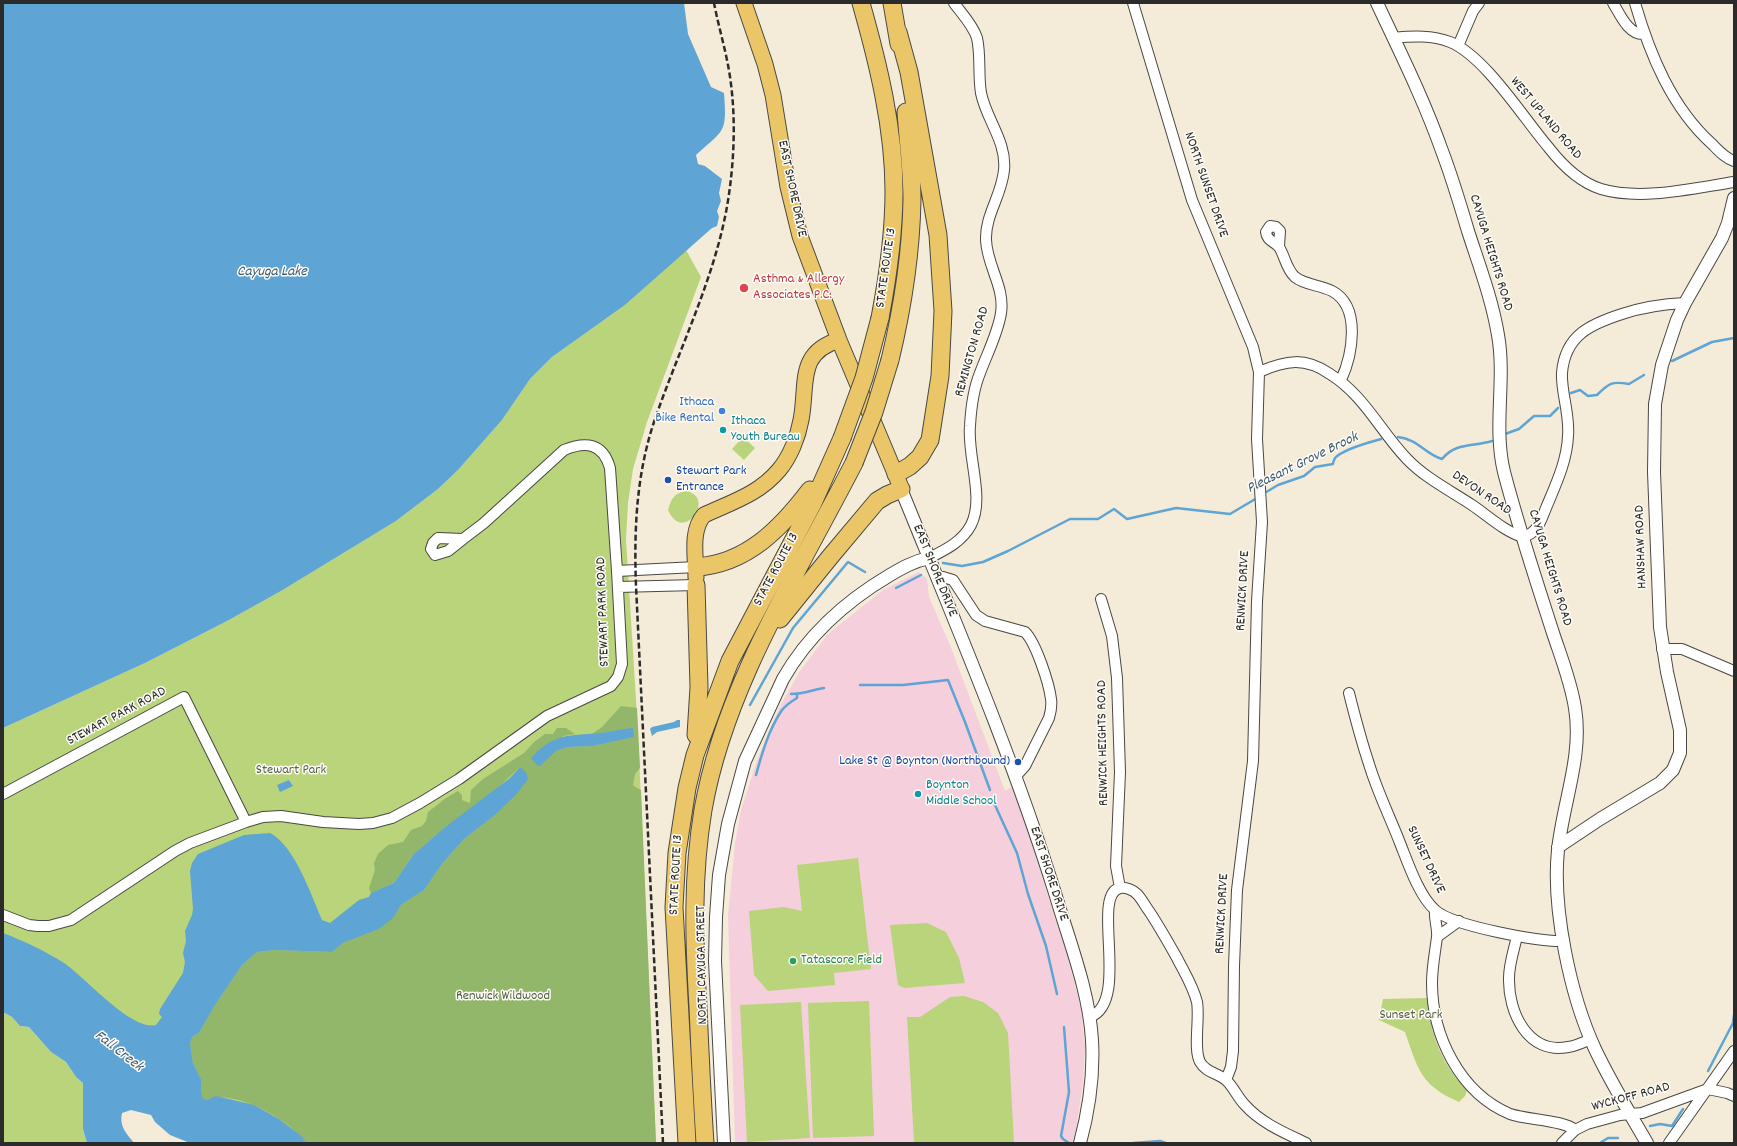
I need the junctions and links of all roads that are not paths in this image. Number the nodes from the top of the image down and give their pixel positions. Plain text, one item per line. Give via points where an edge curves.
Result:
1 (744, 3) edge
2 (861, 3) edge
3 (892, 3) edge
4 (954, 3) edge
5 (1133, 3) edge
6 (1376, 3) edge
7 (1479, 3) edge
8 (1613, 3) edge
9 (1635, 3) edge
10 (898, 32) junction
11 (1644, 34) junction
12 (1393, 38) junction
13 (1458, 46) junction
14 (1734, 161) edge
15 (1734, 182) edge
16 (1734, 198) edge
17 (1278, 246) dead end
18 (1685, 303) junction
19 (839, 340) junction
20 (1259, 372) junction
21 (1341, 380) junction
22 (833, 457) junction
23 (898, 481) junction
24 (1523, 537) junction
25 (463, 539) dead end
26 (929, 558) junction
27 (696, 567) junction
28 (617, 571) junction
29 (937, 580) junction
30 (696, 585) junction
31 (618, 587) junction
32 (1101, 599) dead end
33 (758, 648) junction
34 (1662, 649) junction
35 (1734, 671) edge
36 (1349, 693) dead end
37 (695, 754) junction
38 (1016, 776) junction
39 (3, 794) edge
40 (246, 822) junction
41 (1558, 847) junction
42 (1120, 888) junction
43 (1435, 910) junction
44 (3, 915) edge
45 (1459, 921) junction
46 (1517, 936) junction
47 (1437, 937) junction
48 (1564, 941) junction
49 (1090, 1017) junction
50 (1591, 1039) junction
51 (1734, 1051) edge
52 (1226, 1080) junction
53 (1708, 1089) junction
54 (1734, 1096) edge
55 (1630, 1115) junction
56 (1574, 1130) junction
57 (687, 1143) edge
58 (705, 1143) edge
59 (724, 1143) edge
60 (1080, 1143) edge
61 (1306, 1143) edge
62 (1562, 1143) edge
63 (1647, 1143) edge
64 (1669, 1143) edge

1 - 19 main road, EAST SHORE DRIVE via 765,64 794,216
2 - 22 highway, STATE ROUTE 13, bridge via 879,75 892,152 894,190 891,243 880,318 864,378
3 - 10 highway, STATE ROUTE 13
4 - 26 street, REMINGTON ROAD via 973,28 977,39 981,92 1004,159 1003,178 989,217 986,240 991,266 1002,296 1002,306 999,322 979,375 972,405 969,432 976,500 974,516 971,525 956,543
5 - 20 street, NORTH SUNSET DRIVE via 1192,200 1253,347
6 - 12 street, CAYUGA HEIGHTS ROAD
7 - 13 street
8 - 11 street via 1632,31
9 - 11 street
10 - 23 highway via 909,72 938,235 943,311 940,376 930,440 920,457
10 - 33 highway, STATE ROUTE 13, bridge via 912,199 903,305 890,360 854,463
11 - 14 street via 1662,75 1686,116 1724,156
12 - 13 street, WEST UPLAND ROAD via 1434,38
12 - 24 street, CAYUGA HEIGHTS ROAD via 1442,149 1493,311 1500,351 1501,456
13 - 15 street, WEST UPLAND ROAD via 1479,62 1559,160 1573,174 1591,185 1610,191 1639,193
16 - 18 street, HANSHAW ROAD via 1722,238
17 - 21 street via 1296,278 1331,291 1345,304 1352,337 1349,357
18 - 24 street via 1643,308 1599,321 1583,331 1571,344 1562,373 1568,422 1568,443 1564,463 1539,525 1532,534
18 - 34 street, HANSHAW ROAD via 1667,347 1655,404 1654,472
19 - 23 main road, EAST SHORE DRIVE
19 - 27 main road via 819,349 810,361 805,377 800,429 792,450 780,469 744,499 704,515 697,526
20 - 21 street, DEVON ROAD via 1299,361 1314,365
20 - 52 street, RENWICK DRIVE via 1257,439 1262,522 1257,601 1253,761 1237,890 1233,1051
21 - 24 street, DEVON ROAD via 1368,408 1399,451 1412,464 1504,527
22 - 27 highway via 791,514 766,540 727,561
22 - 37 highway, STATE ROUTE 13 via 730,661
23 - 26 street, EAST SHORE DRIVE
23 - 33 highway via 825,562
24 - 41 street, CAYUGA HEIGHTS ROAD via 1575,704 1577,720 1576,752
25 - 28 street, STEWART PARK ROAD via 564,450 576,445 595,447 605,454 610,468
26 - 29 street, EAST SHORE DRIVE
26 - 59 street, NORTH CAYUGA STREET via 917,560 880,581 852,600 815,635 783,679 745,761 724,842 716,917 715,961
27 - 28 street
27 - 30 main road
28 - 31 street, STEWART PARK ROAD
29 - 38 street, EAST SHORE DRIVE
29 - 38 street via 943,577 953,580 976,615 985,621 1025,632 1035,646 1050,693 1051,709 1025,766
30 - 31 street
30 - 37 highway via 699,686
31 - 40 street, STEWART PARK ROAD via 622,664 616,681 606,689 547,716 459,779 392,818 359,824 281,816 263,817
32 - 42 street, RENWICK HEIGHTS ROAD via 1112,636 1117,678 1120,772 1116,866
33 - 58 highway, STATE ROUTE 13 via 741,685 714,763 699,839 694,921
34 - 35 street via 1682,649
34 - 41 street, HANSHAW ROAD via 1680,730 1680,753 1673,770 1651,790
36 - 43 street, SUNSET DRIVE via 1377,786 1418,884
37 - 57 highway, STATE ROUTE 13 via 681,822 674,894
38 - 49 street, EAST SHORE DRIVE via 1069,940
39 - 40 street, STEWART PARK ROAD via 184,697
40 - 44 street, STEWART PARK ROAD via 175,851 71,920 38,926
41 - 48 street, CAYUGA HEIGHTS ROAD via 1557,894
42 - 49 street via 1114,892 1109,903 1109,968 1105,1002 1096,1015
42 - 52 street via 1138,894 1192,985 1198,1012 1197,1050 1200,1061 1208,1070
43 - 45 street, SUNSET DRIVE
43 - 47 street
45 - 46 street, SUNSET DRIVE
45 - 47 street
46 - 48 street, SUNSET DRIVE
46 - 50 street via 1509,985 1520,1025 1541,1044 1555,1048 1568,1047
47 - 56 street via 1432,973 1435,1011 1445,1046 1461,1073 1477,1092 1500,1109 1524,1118 1567,1125
48 - 50 street, CAYUGA HEIGHTS ROAD via 1574,990
49 - 60 street, EAST SHORE DRIVE via 1091,1087
50 - 55 street, CAYUGA HEIGHTS ROAD
51 - 53 street
52 - 61 street via 1251,1112
53 - 54 street
53 - 55 street, WYCKOFF ROAD
53 - 64 street
55 - 56 street, WYCKOFF ROAD via 1620,1115
55 - 63 street, CAYUGA HEIGHTS ROAD
56 - 62 street, WYCKOFF ROAD

